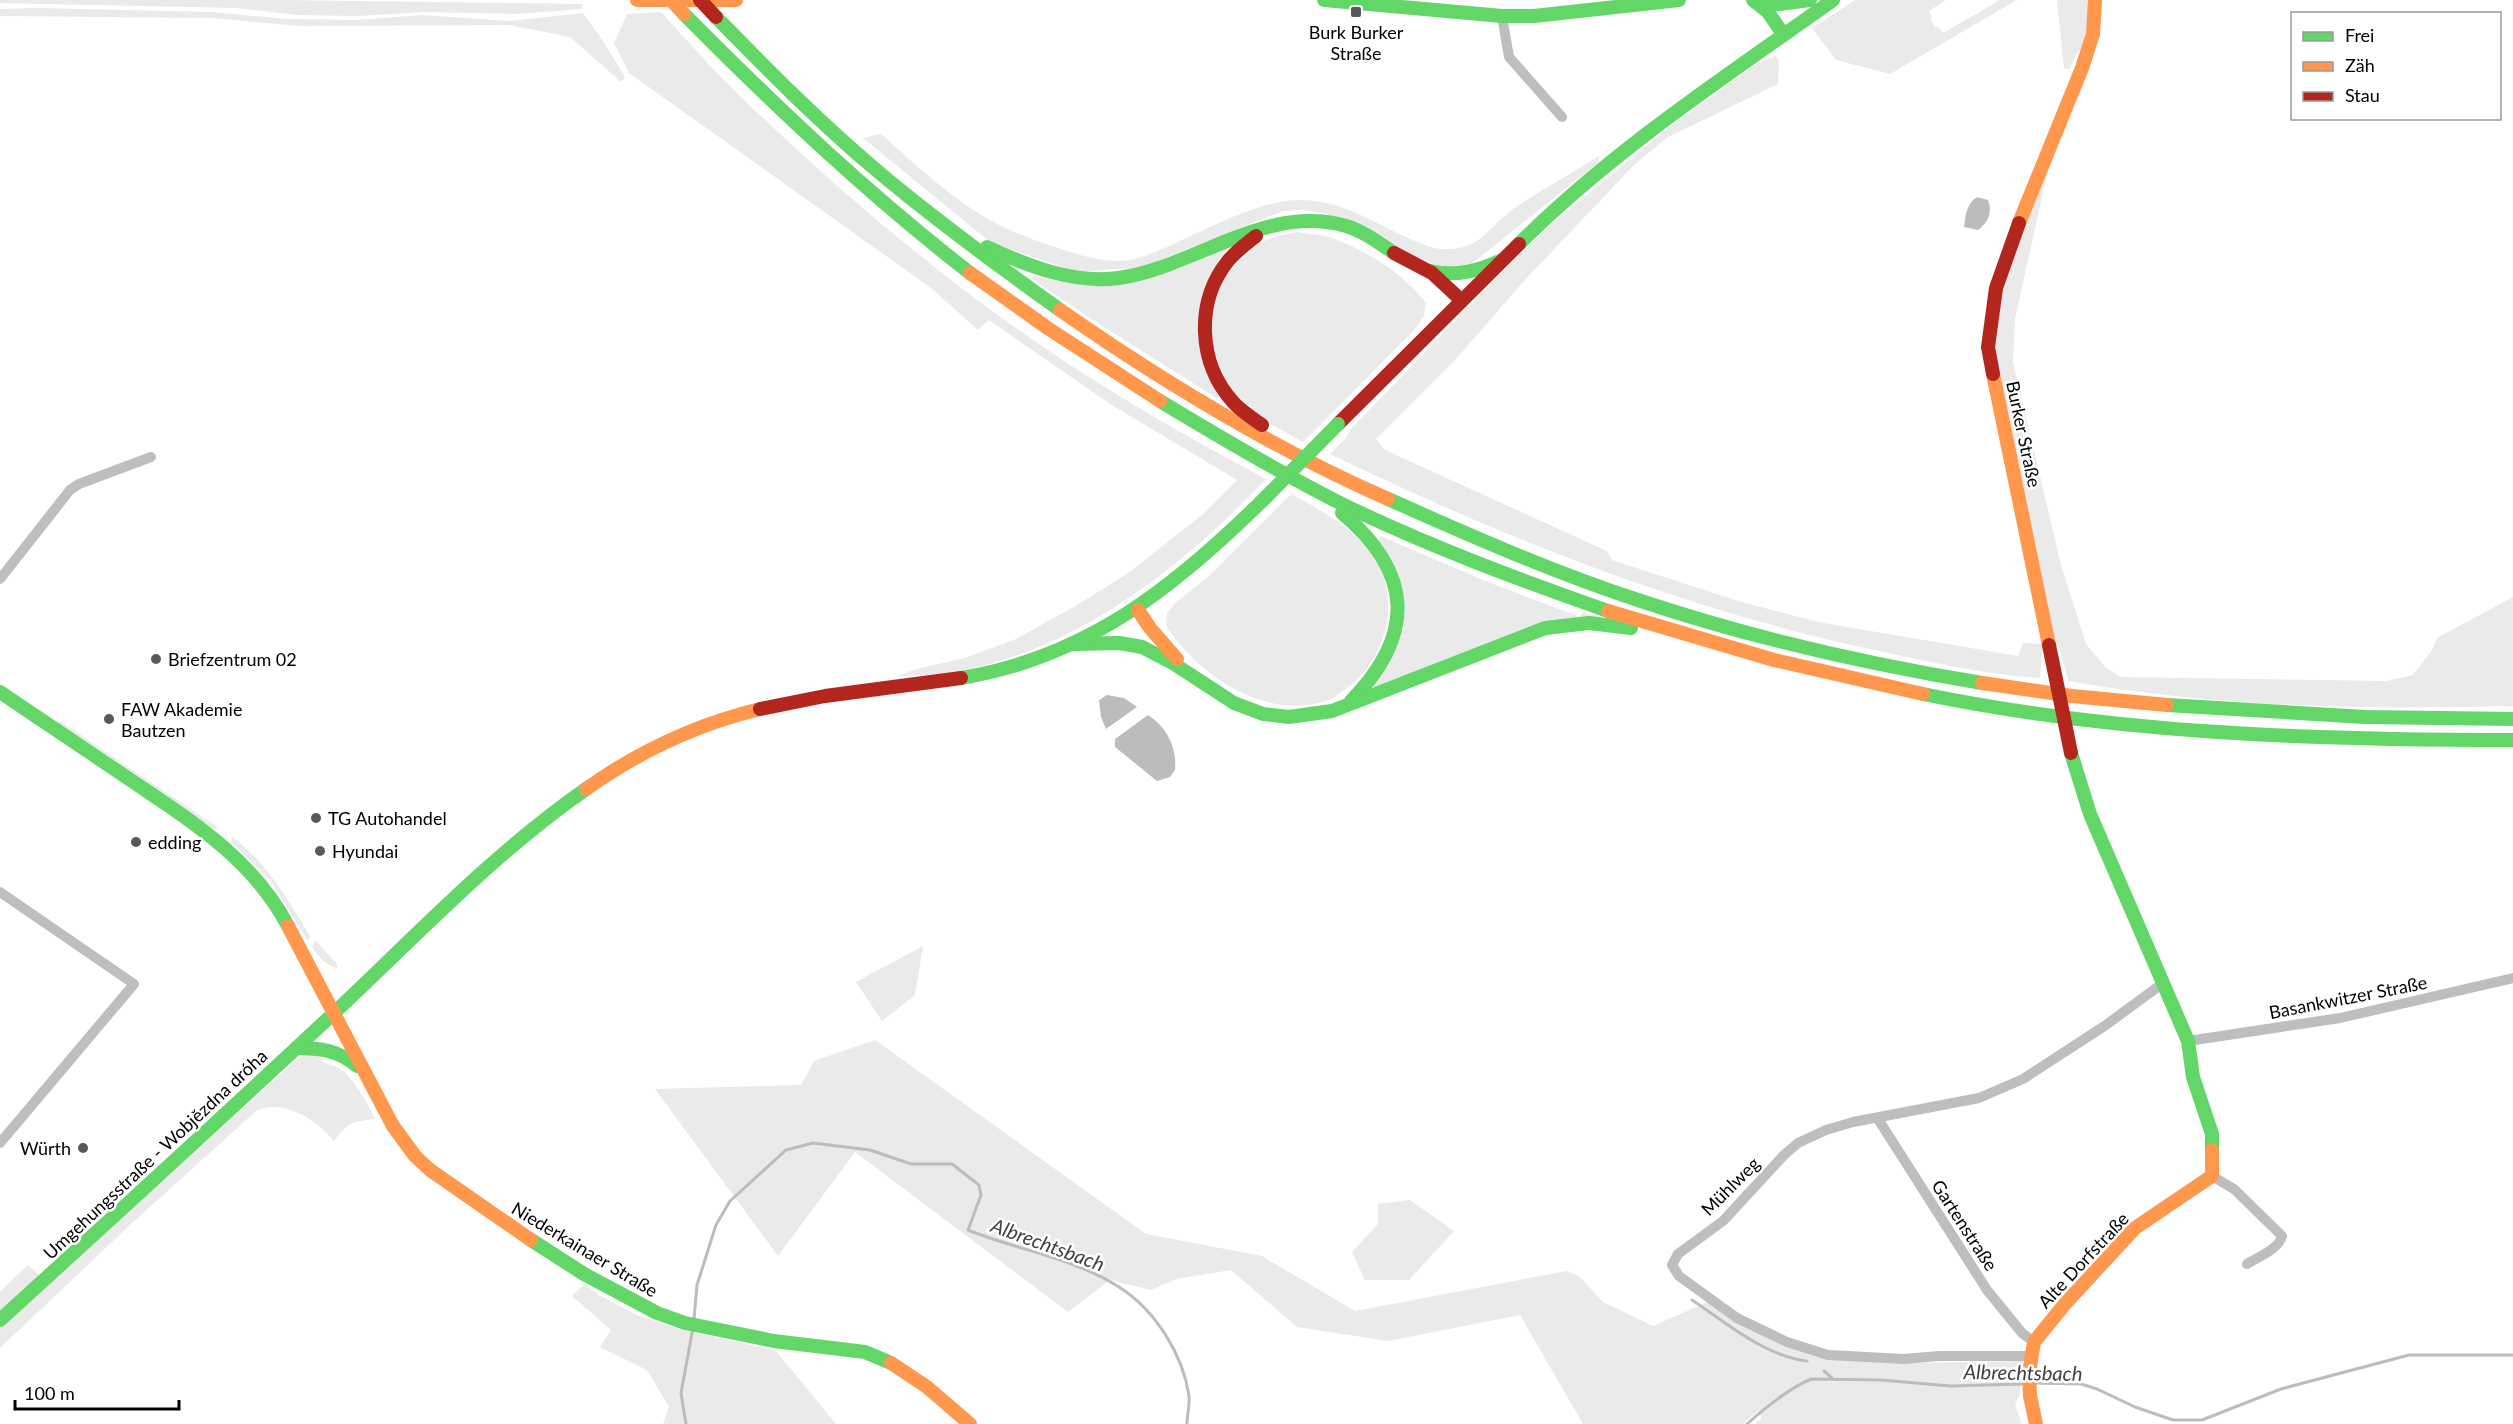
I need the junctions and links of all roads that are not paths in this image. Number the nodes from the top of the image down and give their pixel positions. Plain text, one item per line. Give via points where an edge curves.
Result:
1 (637, 0) edge
2 (671, 0) edge
3 (700, 0) edge
4 (736, 0) edge
5 (1324, 0) edge
6 (1679, 0) edge
7 (1753, 0) edge
8 (1810, 0) edge
9 (1833, 0) edge
10 (2095, 0) edge
11 (1653, 2) edge
12 (1411, 5) edge
13 (1502, 16) junction
14 (1783, 34) junction
15 (1562, 117) dead end
16 (1263, 230) junction
17 (952, 231) junction
18 (1400, 257) junction
19 (1502, 260) junction
20 (1429, 271) junction
21 (1457, 304) junction
22 (151, 457) dead end
23 (1326, 469) junction
24 (1280, 471) junction
25 (0, 579) edge
26 (1138, 610) junction
27 (1664, 630) junction
28 (1074, 644) junction
29 (1189, 672) junction
30 (0, 692) edge
31 (1345, 705) junction
32 (2513, 719) edge
33 (2513, 740) edge
34 (0, 892) edge
35 (2513, 978) edge
36 (2163, 983) junction
37 (333, 1014) junction
38 (2188, 1041) junction
39 (296, 1048) junction
40 (364, 1073) junction
41 (1878, 1119) dead end
42 (0, 1143) edge
43 (2212, 1176) junction
44 (2247, 1264) dead end
45 (0, 1320) edge
46 (2034, 1342) junction
47 (2030, 1356) junction
48 (970, 1424) edge
49 (2036, 1424) edge

1 - 4 main road
2 - 24 main road, bridge via 777,110 969,272 1122,378
3 - 17 main road, bridge via 797,99 873,168
5 - 12 main road
6 - 11 main road
7 - 8 main road via 1779,4
7 - 14 main road via 1768,12
9 - 14 main road
10 - 36 main road, Burker Straße, bridge via 2093,34 2082,68 1996,288 1988,347 2071,753 2090,814
11 - 13 main road
12 - 13 main road
13 - 15 street via 1509,57
14 - 19 main road via 1562,201
16 - 17 main road via 1149,272 1100,279 1031,268
16 - 18 main road via 1301,220 1336,223 1358,231
16 - 23 main road via 1233,256 1212,287 1204,323 1209,360 1219,382 1238,406
17 - 23 main road via 1050,305 1134,361
18 - 20 main road
18 - 21 main road
19 - 20 main road via 1461,274
19 - 21 main road
20 - 21 main road
21 - 26 main road, bridge via 1191,569
22 - 25 street via 70,490
23 - 32 main road via 1462,533 1602,586 1740,630 1878,664 2107,701 2225,711
24 - 27 main road via 1370,517 1546,589
24 - 31 main road via 1363,529 1380,549 1395,582 1397,618 1388,652 1371,680
26 - 28 main road
26 - 29 main road
27 - 31 main road via 1589,623 1545,628
27 - 33 main road via 1815,672 2028,713 2225,733
28 - 29 main road via 1142,647
28 - 37 main road, Umgehungsstraße - Wobjězdna dróha via 1024,664 980,675 773,705 708,724 646,752 541,823
29 - 31 main road via 1234,703 1263,714 1304,717
30 - 37 main road, Niederkainaer Straße via 194,823 241,861 284,919
34 - 42 street via 134,984
35 - 38 street, Basankwitzer Straße via 2340,1018
36 - 38 main road
36 - 47 street, Mühlweg via 2106,1025 2012,1084 1979,1098 1853,1122 1798,1143 1723,1221 1678,1254 1672,1265 1679,1276 1737,1318 1787,1342 1828,1355 1904,1359
37 - 39 main road, Umgehungsstraße - Wobjězdna dróha
37 - 40 main road, Niederkainaer Straße
38 - 43 main road via 2193,1077 2212,1134
39 - 40 main road, Niederkainaer Straße via 326,1048 345,1056
39 - 45 main road, Umgehungsstraße - Wobjězdna dróha
40 - 48 main road, Niederkainaer Straße via 393,1126 430,1170 584,1274 657,1313 685,1323 774,1341 865,1353 896,1365
41 - 46 street, Gartenstraße via 1987,1290
43 - 44 street via 2234,1190 2282,1236 2281,1242
43 - 46 main road, Alte Dorfstraße via 2135,1228
46 - 47 main road, Alte Dorfstraße
47 - 49 main road, Alte Dorfstraße via 2030,1396

